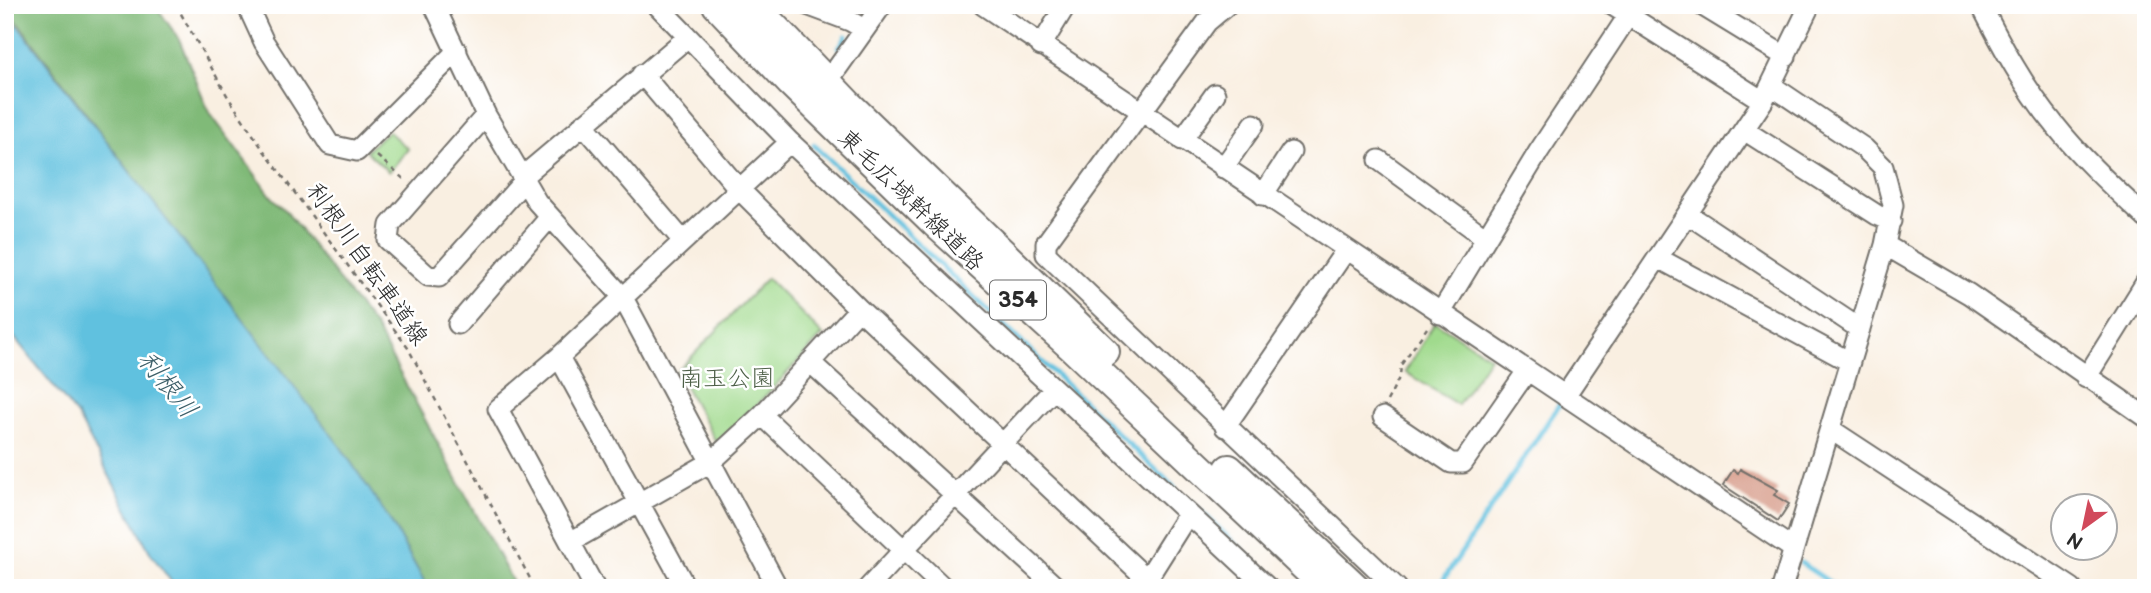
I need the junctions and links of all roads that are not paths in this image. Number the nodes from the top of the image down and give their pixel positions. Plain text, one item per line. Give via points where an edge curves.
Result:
1 (247, 5) edge
2 (434, 5) edge
3 (657, 5) edge
4 (717, 5) edge
5 (753, 5) edge
6 (807, 5) edge
7 (882, 5) edge
8 (983, 5) edge
9 (1066, 5) edge
10 (1227, 5) edge
11 (1701, 5) edge
12 (1810, 5) edge
13 (1981, 5) edge
14 (1620, 10) edge
15 (1007, 13) edge
16 (864, 29) junction
17 (688, 37) junction
18 (1041, 46) junction
19 (457, 51) junction
20 (1786, 57) junction
21 (642, 74) junction
22 (820, 93) junction
23 (1768, 93) junction
24 (1215, 94) dead end
25 (1138, 112) junction
26 (486, 115) junction
27 (583, 124) junction
28 (1254, 124) dead end
29 (1744, 130) junction
30 (1182, 140) junction
31 (790, 142) junction
32 (1291, 152) dead end
33 (1379, 160) dead end
34 (1223, 167) junction
35 (523, 179) junction
36 (739, 189) junction
37 (1263, 195) junction
38 (1689, 215) junction
39 (551, 217) junction
40 (2146, 218) edge
41 (1891, 221) junction
42 (1486, 238) junction
43 (683, 241) junction
44 (1885, 245) junction
45 (1346, 250) junction
46 (1658, 258) junction
47 (2146, 282) edge
48 (622, 296) junction
49 (859, 309) junction
50 (1440, 314) junction
51 (458, 324) dead end
52 (1860, 329) junction
53 (559, 357) junction
54 (810, 362) junction
55 (1850, 362) junction
56 (1527, 371) junction
57 (2086, 378) junction
58 (1054, 389) junction
59 (1565, 396) junction
60 (762, 415) junction
61 (1382, 417) road end
62 (2146, 417) edge
63 (1225, 427) junction
64 (1830, 429) junction
65 (1003, 443) junction
66 (711, 462) junction
67 (957, 496) junction
68 (638, 502) junction
69 (1188, 514) junction
70 (570, 542) junction
71 (1793, 548) junction
72 (905, 550) junction
73 (1144, 583) edge
74 (595, 588) edge
75 (686, 588) edge
76 (778, 588) edge
77 (868, 588) edge
78 (944, 588) edge
79 (1056, 588) edge
80 (1268, 588) edge
81 (1327, 588) edge
82 (1356, 588) edge
83 (1396, 588) edge
84 (1782, 588) edge
85 (2072, 588) edge

1 - 19 street via 264,42 330,145 357,151
2 - 19 street
3 - 17 street
4 - 22 highway, 東毛広域幹線道路 / 354
5 - 22 highway, 東毛広域幹線道路 / 354
6 - 16 street
7 - 16 street
8 - 15 street
9 - 18 street
10 - 25 street via 1207,22
11 - 20 street
12 - 20 street
13 - 40 street via 2054,125
14 - 23 street
14 - 42 street
15 - 18 street
16 - 22 street
17 - 21 street
17 - 31 street
18 - 25 street
19 - 26 street
20 - 23 street
21 - 27 street
21 - 36 street
22 - 81 highway, 東毛広域幹線道路 / 354 via 971,257
22 - 82 highway, 東毛広域幹線道路 / 354
23 - 29 street
23 - 41 street via 1878,161 1892,195
24 - 30 street
25 - 30 street
25 - 63 street via 1046,243 1046,254
26 - 35 street
26 - 35 street via 390,225 388,240 428,276 439,277
27 - 35 street
27 - 43 street
28 - 34 street
29 - 38 street
29 - 41 street
30 - 34 street
31 - 36 street
31 - 58 street
32 - 37 street
33 - 42 street
34 - 37 street
35 - 39 street
36 - 43 street
36 - 49 street
37 - 45 street
38 - 46 street
38 - 52 street
39 - 48 street
39 - 51 street
41 - 44 street
42 - 50 street
43 - 48 street
44 - 52 street
44 - 57 street via 1969,294
45 - 50 street
45 - 63 street
46 - 55 street
46 - 59 street
47 - 57 street
48 - 53 street
48 - 66 street
49 - 54 street
49 - 65 street
50 - 56 street
52 - 55 street
53 - 68 street
53 - 70 street via 498,409
54 - 60 street
54 - 67 street
55 - 64 street
56 - 59 street
56 - 61 street via 1463,463 1451,463
57 - 62 street
58 - 65 street
58 - 69 street
59 - 71 street
60 - 66 street
60 - 72 street
63 - 83 street
64 - 71 street
64 - 85 street
65 - 67 street
65 - 73 street
66 - 68 street
66 - 76 street
67 - 72 street
67 - 79 street
68 - 70 street
68 - 75 street
69 - 73 street
69 - 80 street
70 - 74 street
71 - 84 street
72 - 77 street
72 - 78 street

